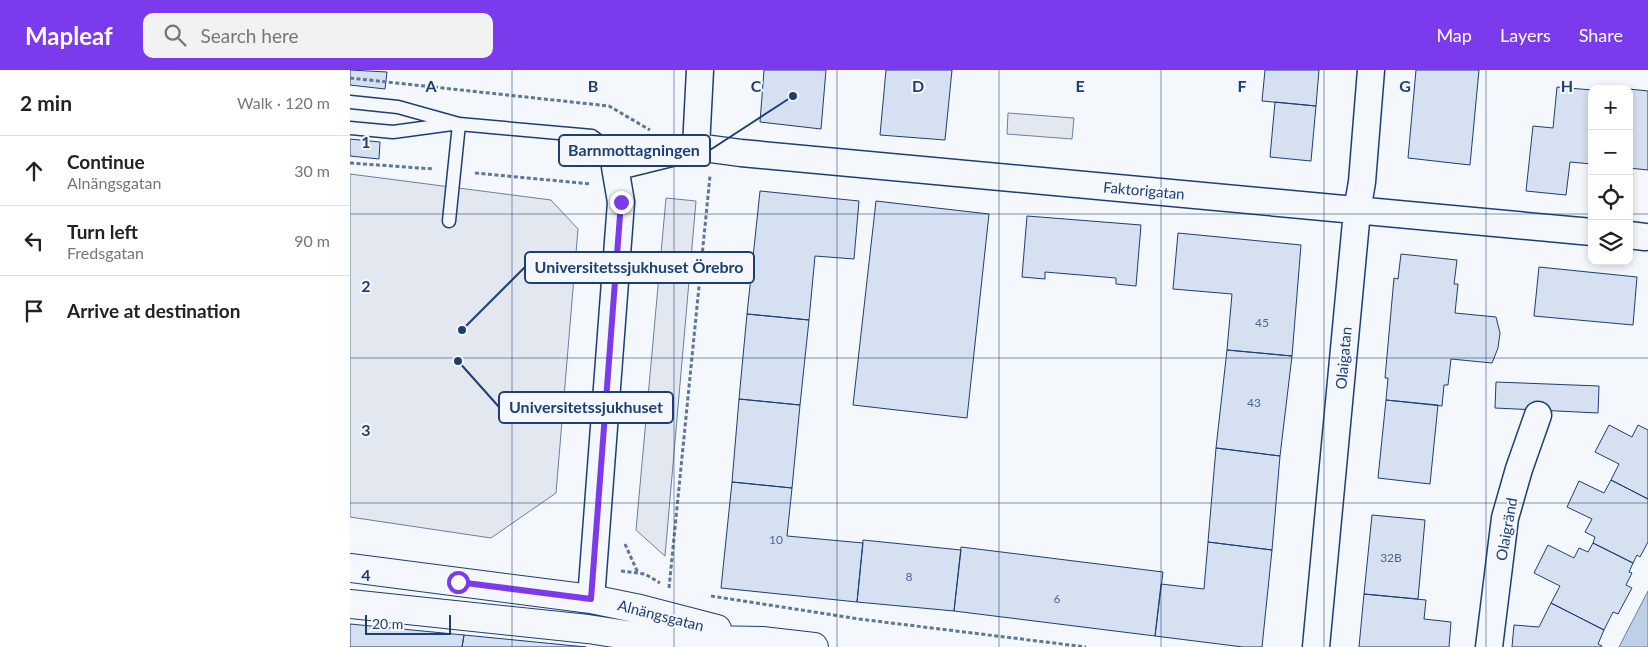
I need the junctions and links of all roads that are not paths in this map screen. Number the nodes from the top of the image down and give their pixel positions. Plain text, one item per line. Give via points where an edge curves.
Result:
1 (700, 70) edge
2 (1371, 70) edge
3 (350, 102) edge
4 (459, 124) junction
5 (350, 128) edge
6 (696, 146) junction
7 (617, 177) junction
8 (1357, 211) junction
9 (449, 221) dead end
10 (1588, 232) edge
11 (1538, 415) dead end
12 (350, 568) edge
13 (591, 599) junction
14 (350, 604) edge
15 (588, 629) junction
16 (762, 640) junction
17 (814, 647) edge
18 (1316, 647) edge
19 (1489, 647) edge

1 - 6 street
2 - 8 street, Olaigatan
3 - 4 lane via 398,107
4 - 5 lane via 393,132
4 - 7 lane via 592,136 603,144
4 - 9 lane
6 - 7 street via 665,155
6 - 8 street, Faktorigatan
7 - 13 street via 621,202
8 - 10 street, Faktorigatan
8 - 18 street, Olaigatan
11 - 19 street, Olaigränd via 1505,518
12 - 13 main road, Alnängsgatan
13 - 15 main road
13 - 16 main road, Alnängsgatan
14 - 15 main road, Alnängsgatan
15 - 16 main road, Alnängsgatan via 653,638
16 - 17 main road, Alnängsgatan

